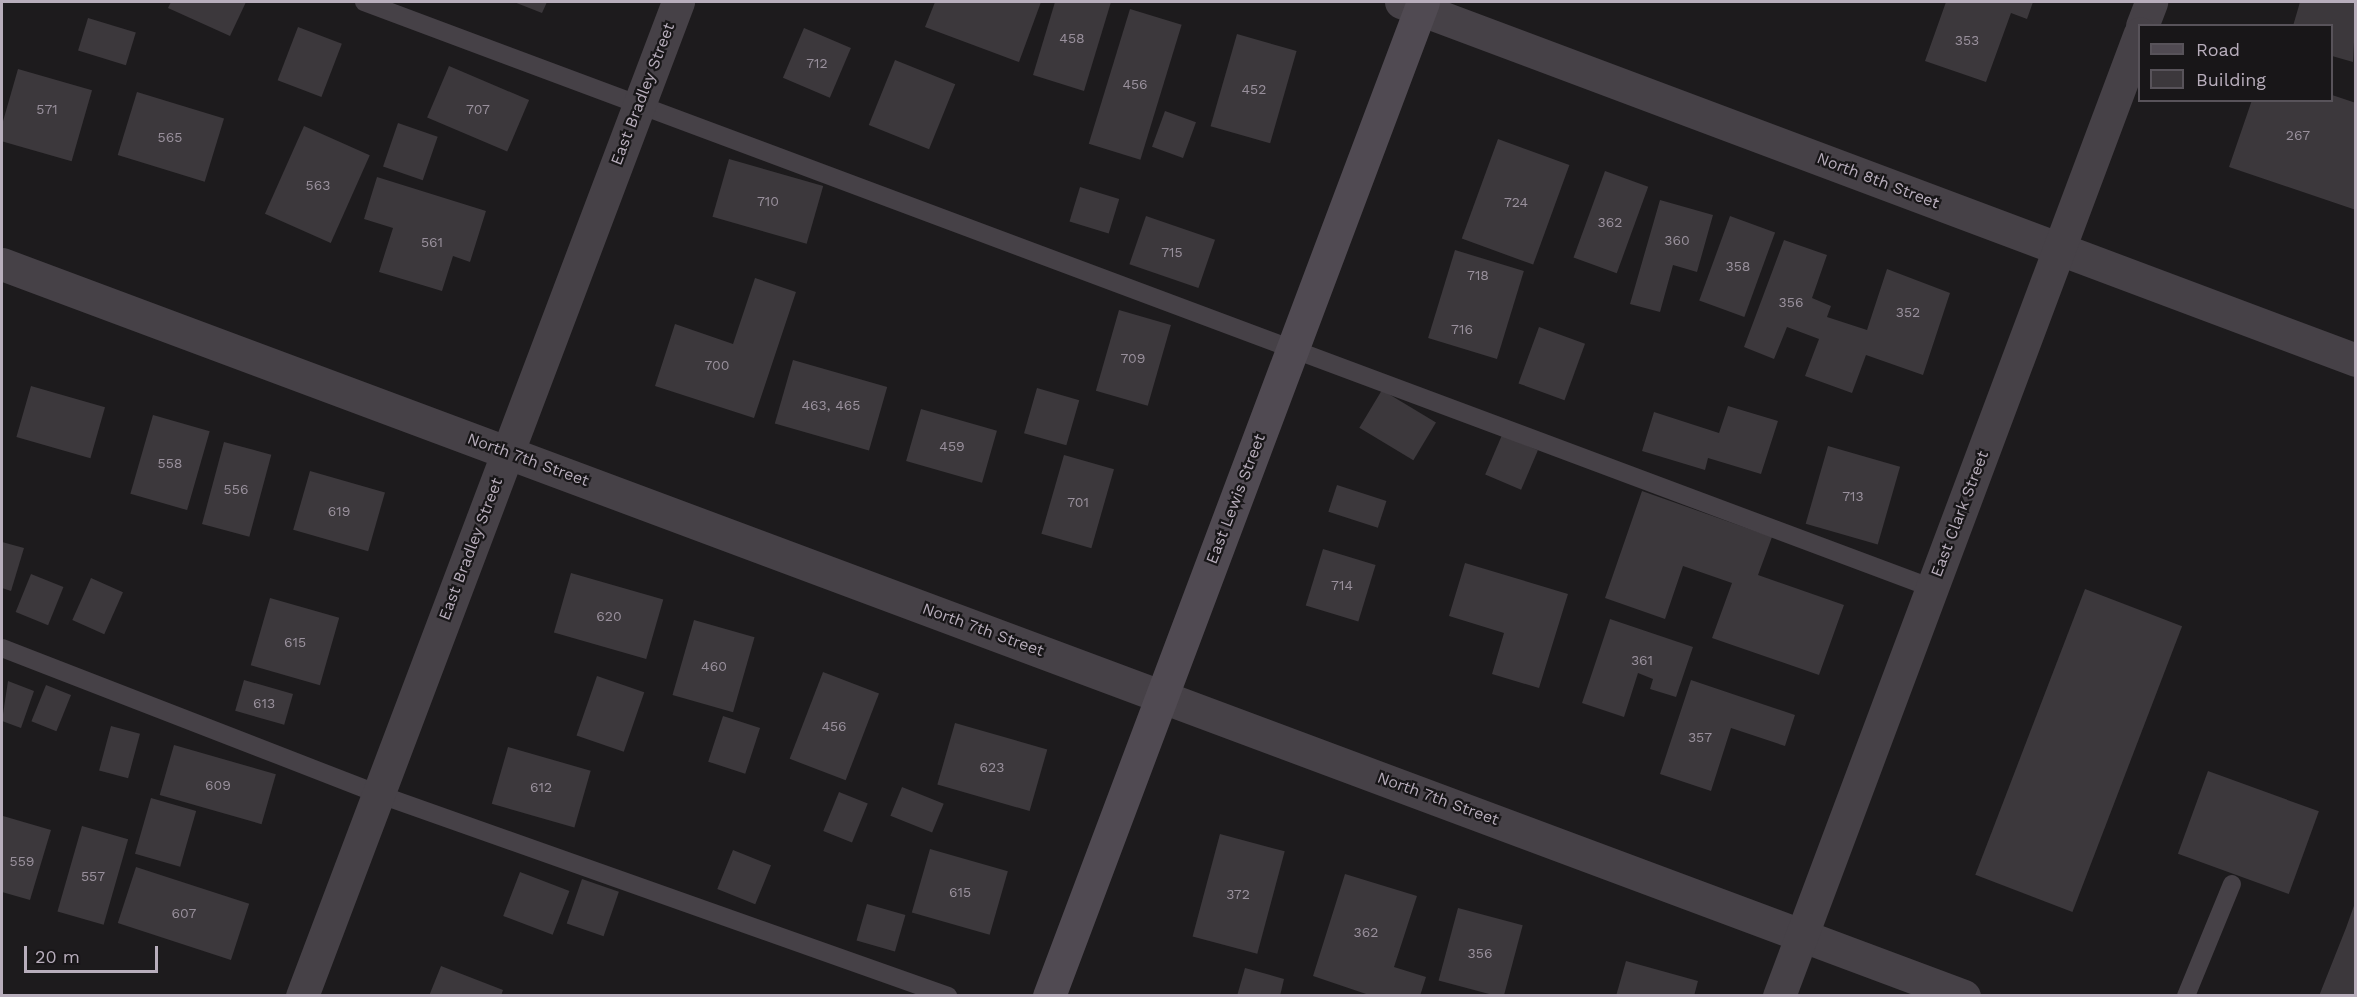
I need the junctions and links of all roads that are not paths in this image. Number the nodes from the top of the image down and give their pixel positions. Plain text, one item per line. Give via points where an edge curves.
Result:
1 (364, 2) edge
2 (678, 2) edge
3 (2151, 2) edge
4 (1415, 4) edge
5 (2143, 24) edge
6 (2138, 36) edge
7 (640, 102) junction
8 (2059, 249) junction
9 (2, 264) edge
10 (1294, 345) junction
11 (2355, 360) edge
12 (507, 453) junction
13 (1932, 588) junction
14 (2, 648) edge
15 (1162, 697) junction
16 (378, 794) junction
17 (2232, 884) dead end
18 (1802, 935) junction
19 (302, 996) edge
20 (948, 996) edge
21 (1049, 996) edge
22 (1779, 996) edge
23 (1964, 996) edge
24 (2186, 996) edge

1 - 7 lane
2 - 7 street, East Bradley Street
3 - 5 street
4 - 8 street, North 8th Street
4 - 10 street, East Lewis Street
6 - 8 street, East Clark Street
7 - 10 lane
7 - 12 street, East Bradley Street
8 - 11 street, North 8th Street
8 - 13 street, East Clark Street
9 - 12 street, North 7th Street
10 - 13 lane
10 - 15 street, East Lewis Street
12 - 15 street, North 7th Street
12 - 16 street, East Bradley Street
13 - 18 street, East Clark Street
14 - 16 lane
15 - 18 street, North 7th Street
15 - 21 street, East Lewis Street
16 - 19 street, East Bradley Street
16 - 20 lane
17 - 24 lane
18 - 22 street, East Clark Street
18 - 23 street, North 7th Street

